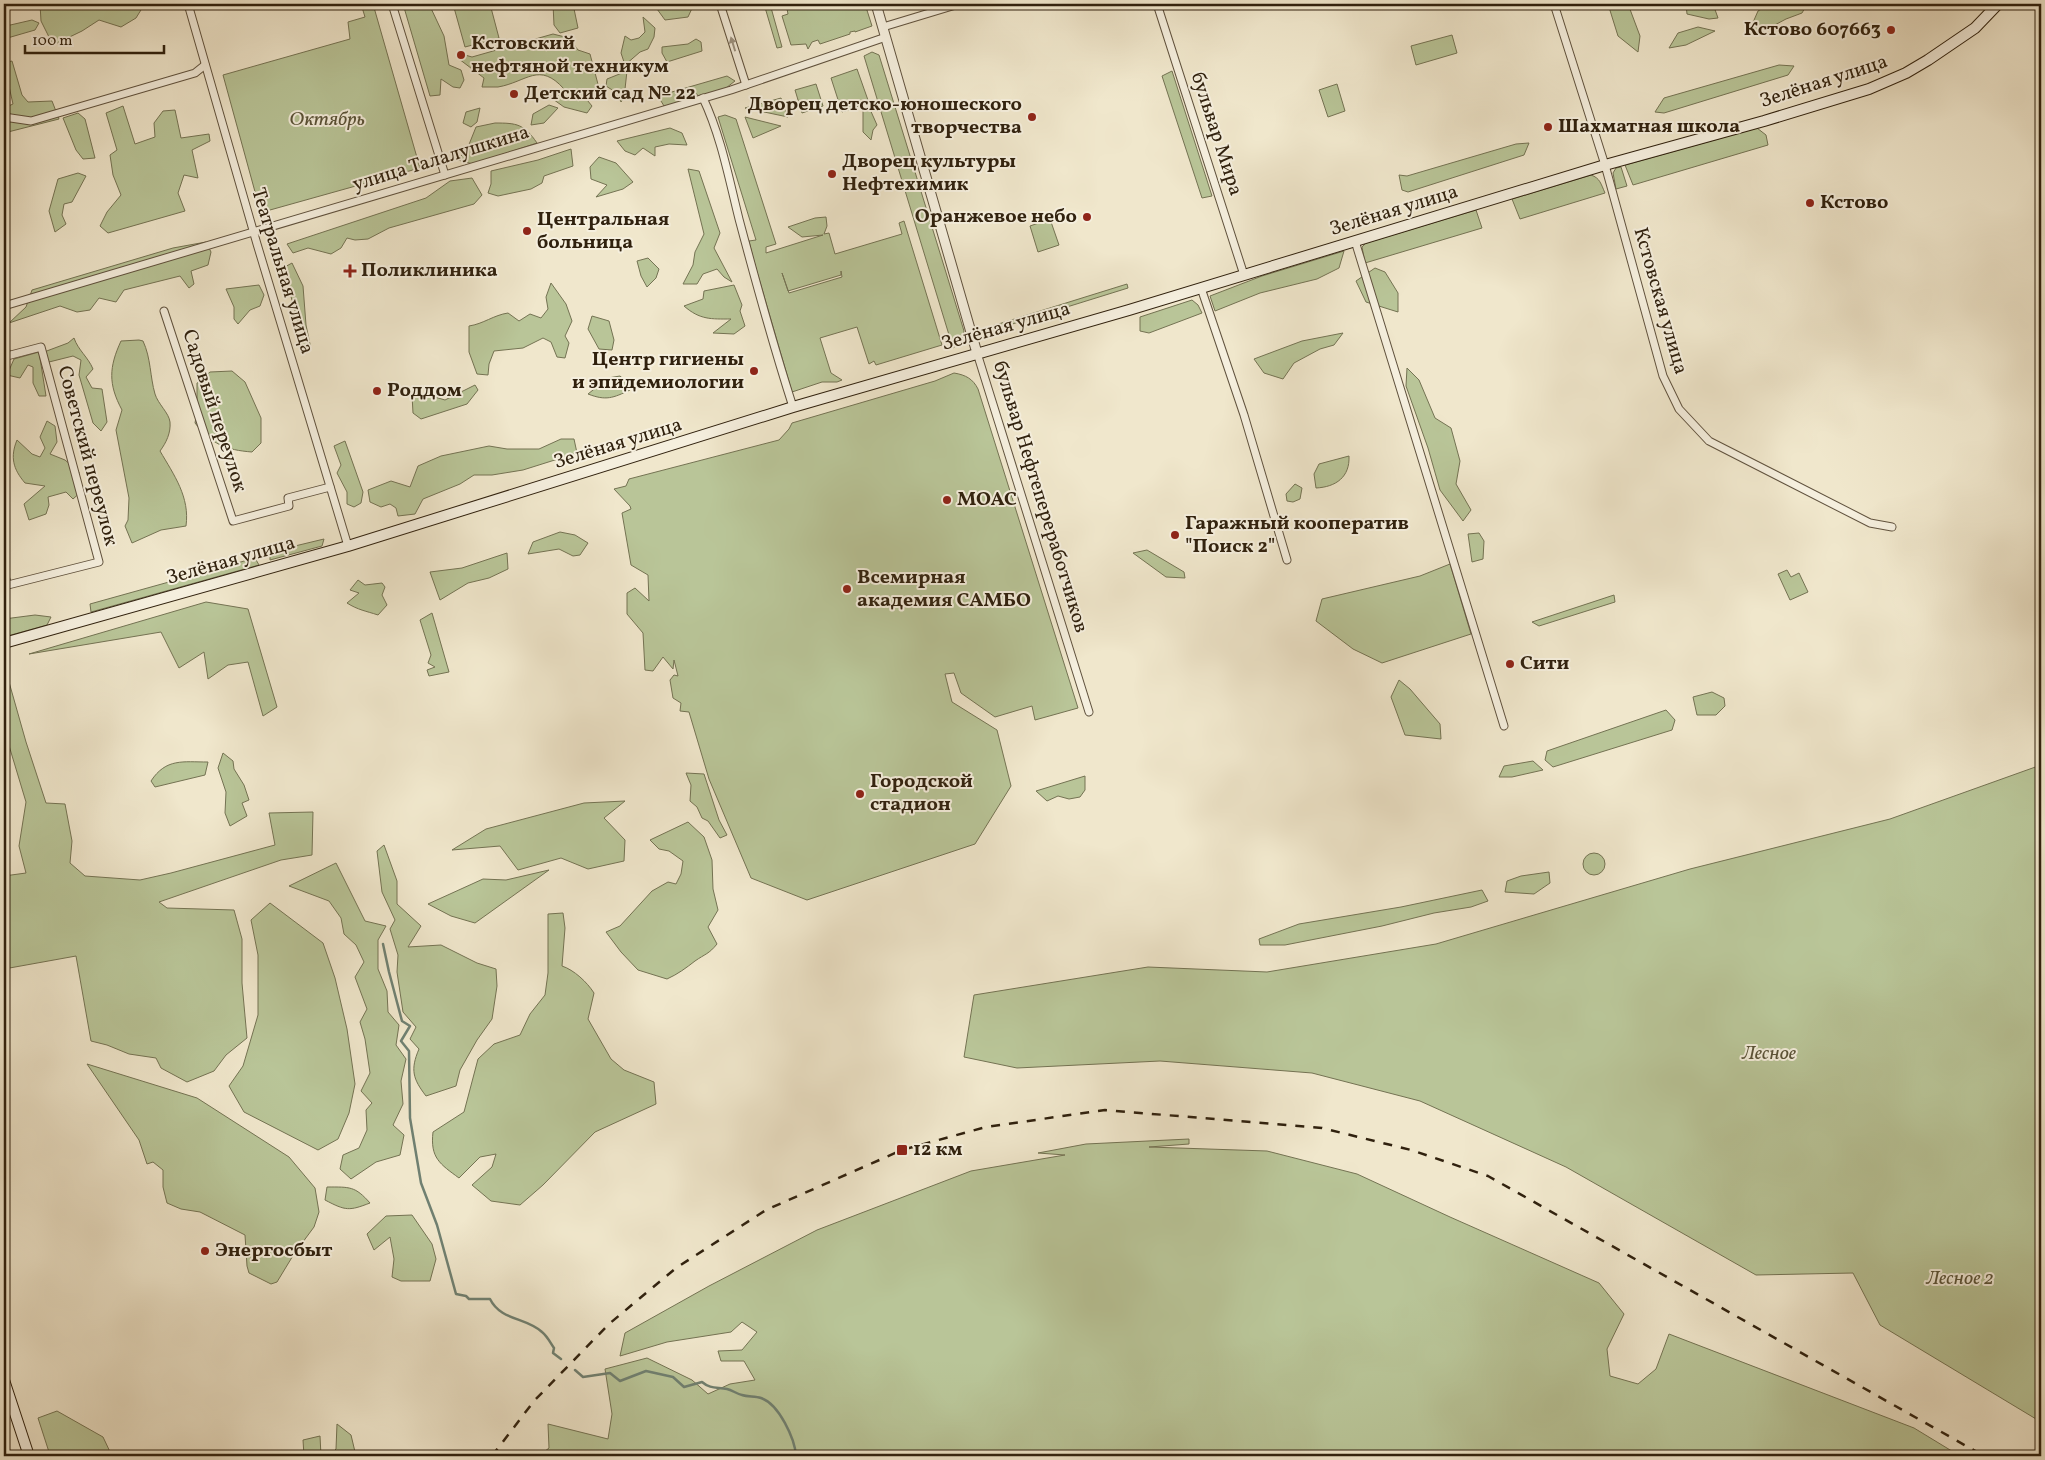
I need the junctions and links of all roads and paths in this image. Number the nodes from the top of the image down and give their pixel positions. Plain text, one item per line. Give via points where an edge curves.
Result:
1 (188, 4) edge
2 (392, 4) edge
3 (720, 4) edge
4 (876, 4) edge
5 (959, 4) edge
6 (1157, 4) edge
7 (1554, 4) edge
8 (1998, 4) edge
9 (883, 27) junction
10 (886, 37) junction
11 (205, 65) junction
12 (746, 85) junction
13 (703, 98) junction
14 (4, 117) edge
15 (1605, 165) junction
16 (445, 175) junction
17 (254, 231) junction
18 (1355, 241) junction
19 (1244, 275) junction
20 (1201, 288) junction
21 (4, 306) edge
22 (164, 311) dead end
23 (4, 343) edge
24 (977, 353) junction
25 (793, 407) junction
26 (330, 487) junction
27 (1892, 527) dead end
28 (348, 546) junction
29 (1287, 560) dead end
30 (4, 574) edge
31 (4, 643) edge
32 (1089, 712) dead end
33 (1504, 726) dead end
34 (4, 1380) edge
35 (29, 1456) edge

1 - 11 street, Театральная улица
2 - 16 street
12 -> 3 street
4 - 9 street, бульвар Нефтепереработчиков
5 - 9 street
6 - 19 street, бульвар Мира
7 - 15 street, Кстовская улица
8 - 15 main road, Зелёная улица via 1975,28 1928,60 1869,89
9 - 10 street, бульвар Нефтепереработчиков
10 - 12 street, улица Талалушкина
10 - 24 street, бульвар Нефтепереработчиков
11 - 14 street via 195,73 31,121
11 - 17 street, Театральная улица
12 - 13 street, улица Талалушкина
13 - 16 street, улица Талалушкина
13 - 25 street via 721,148 762,308
15 - 18 main road, Зелёная улица
15 - 27 street, Кстовская улица via 1663,376 1679,409 1709,441 1870,522
16 - 17 street, улица Талалушкина
17 - 21 street, улица Талалушкина
17 - 26 street, Театральная улица
18 - 19 main road, Зелёная улица
18 - 33 street
19 - 20 main road, Зелёная улица
20 - 24 main road, Зелёная улица
20 - 29 street via 1244,415
22 - 26 street, Садовый переулок via 233,521 289,506 288,498
23 - 30 street, Советский переулок via 7,356 41,347 99,562 8,586
24 - 25 main road, Зелёная улица
24 - 32 street, бульвар Нефтепереработчиков
25 - 28 main road, Зелёная улица
26 - 28 street, Театральная улица
28 - 31 main road, Зелёная улица
34 - 35 main road

